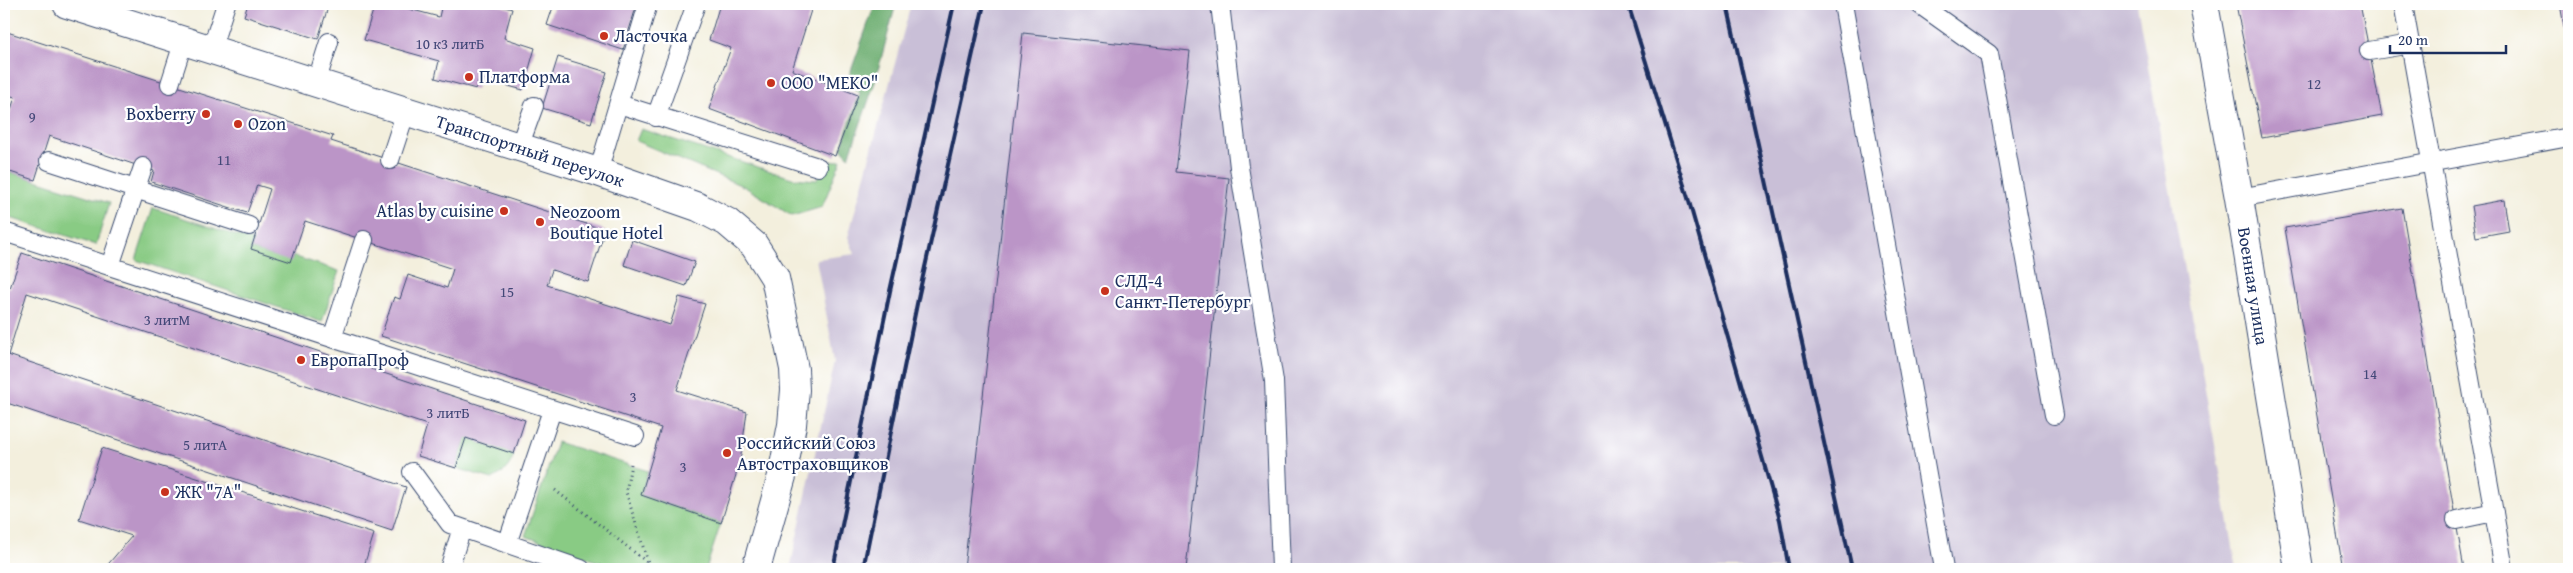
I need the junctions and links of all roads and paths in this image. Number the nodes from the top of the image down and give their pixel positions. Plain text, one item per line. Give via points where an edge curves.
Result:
1 (67, 4) edge
2 (226, 4) edge
3 (648, 4) edge
4 (696, 4) edge
5 (1220, 4) edge
6 (1844, 4) edge
7 (1919, 4) edge
8 (2204, 4) edge
9 (2403, 4) edge
10 (184, 40) junction
11 (329, 42) dead end
12 (2410, 44) junction
13 (211, 50) junction
14 (2369, 52) dead end
15 (316, 83) junction
16 (170, 84) dead end
17 (8, 95) dead end
18 (619, 104) junction
19 (534, 106) dead end
20 (4, 108) edge
21 (406, 111) junction
22 (656, 117) junction
23 (2569, 137) edge
24 (519, 147) junction
25 (390, 160) dead end
26 (49, 161) dead end
27 (2432, 162) junction
28 (143, 167) dead end
29 (818, 167) dead end
30 (598, 172) junction
31 (136, 189) junction
32 (2239, 198) junction
33 (249, 226) dead end
34 (4, 232) edge
35 (364, 240) dead end
36 (110, 266) junction
37 (332, 338) junction
38 (552, 410) junction
39 (2054, 415) dead end
40 (635, 436) joint
41 (412, 472) dead end
42 (531, 472) junction
43 (2494, 512) junction
44 (2456, 520) dead end
45 (462, 528) junction
46 (507, 544) junction
47 (648, 563) junction
48 (449, 569) edge
49 (581, 569) edge
50 (650, 569) edge
51 (756, 569) edge
52 (1281, 569) edge
53 (1944, 569) edge
54 (2299, 569) edge
55 (2504, 569) edge

1 - 10 street, Транспортный переулок
2 - 13 lane
3 - 18 lane
4 - 22 lane
5 - 52 lane via 1239,167 1274,381
6 - 53 lane
7 - 39 lane via 1989,54
8 - 32 street, Военная улица
9 - 12 lane
10 - 13 street, Транспортный переулок
10 - 16 lane
11 - 15 lane
12 - 14 lane
12 - 27 lane
13 - 15 street, Транспортный переулок
15 - 21 street, Транспортный переулок
17 - 20 path
18 - 22 lane
18 - 30 lane
19 - 24 lane
21 - 24 street, Транспортный переулок
21 - 25 lane
22 - 29 lane
23 - 27 lane
24 - 30 street, Транспортный переулок
26 - 31 lane
27 - 32 lane
27 - 43 lane
28 - 31 lane
30 - 51 street, Транспортный переулок via 698,207 727,222 754,245 775,278 791,347 795,390 782,476
31 - 33 lane
31 - 36 lane
32 - 54 street, Военная улица
34 - 36 lane
35 - 37 lane
36 - 37 lane
37 - 38 lane
38 - 40 lane
38 - 42 lane
40 - 47 path via 626,492
41 - 45 lane via 450,524
42 - 46 lane
42 - 47 path
43 - 44 lane
43 - 55 lane
45 - 46 lane
45 - 48 lane
46 - 49 lane
47 - 50 path

